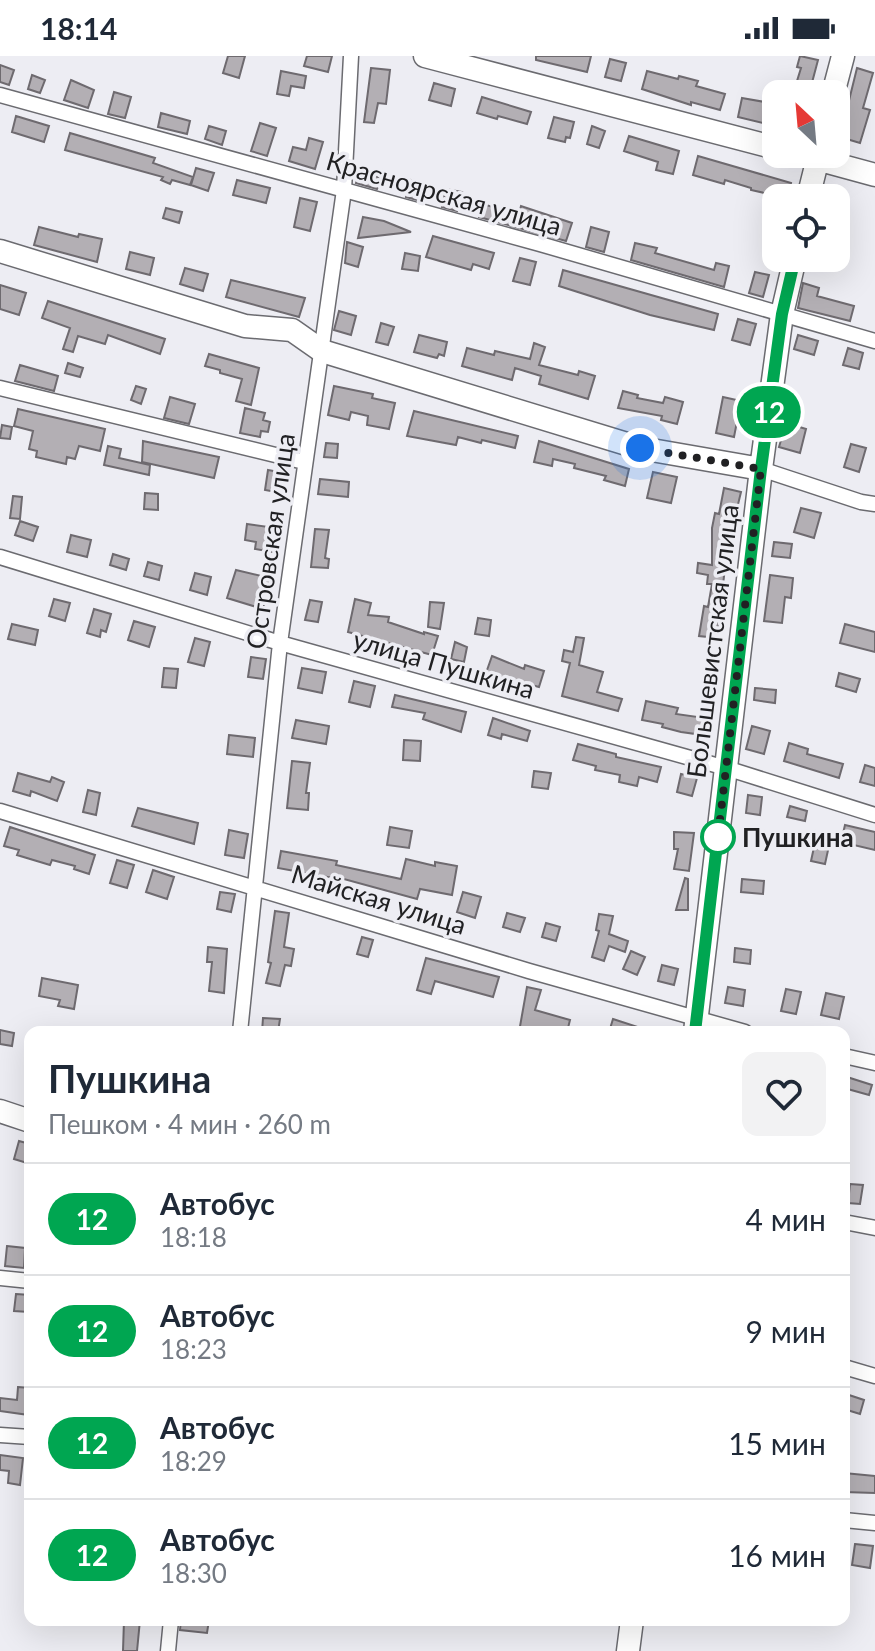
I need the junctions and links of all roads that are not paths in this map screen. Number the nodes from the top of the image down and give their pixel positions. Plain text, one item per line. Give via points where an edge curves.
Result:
1 (351, 56) edge
2 (425, 56) edge
3 (843, 56) edge
4 (837, 80) edge
5 (0, 95) edge
6 (762, 144) edge
7 (850, 168) edge
8 (875, 175) edge
9 (344, 190) junction
10 (0, 251) edge
11 (792, 272) edge
12 (782, 314) junction
13 (875, 341) edge
14 (322, 351) junction
15 (0, 388) edge
16 (304, 462) junction
17 (761, 469) junction
18 (875, 504) edge
19 (0, 557) edge
20 (280, 643) junction
21 (726, 768) junction
22 (0, 811) edge
23 (875, 815) edge
24 (256, 887) junction
25 (241, 1026) edge
26 (695, 1026) edge
27 (850, 1057) edge
28 (875, 1063) edge
29 (0, 1111) edge
30 (24, 1119) edge
31 (850, 1223) edge
32 (875, 1228) edge
33 (0, 1278) edge
34 (24, 1280) edge
35 (850, 1369) edge
36 (875, 1376) edge
37 (0, 1435) edge
38 (24, 1437) edge
39 (850, 1521) edge
40 (875, 1523) edge
41 (170, 1626) edge
42 (631, 1626) edge
43 (168, 1651) edge
44 (628, 1651) edge

1 - 9 street, Островская улица
2 - 6 street
3 - 4 street
5 - 9 street, Красноярская улица
7 - 8 street
9 - 12 street, Красноярская улица
9 - 14 street, Островская улица
10 - 14 street via 245,326 292,330
11 - 12 street, Большевистская улица
12 - 13 street, Красноярская улица
12 - 17 street, Большевистская улица
14 - 16 street, Островская улица
14 - 17 street via 640,448
15 - 16 street
16 - 20 street, Островская улица
17 - 18 street
17 - 21 street, Большевистская улица
19 - 20 street, улица Пушкина
20 - 21 street, улица Пушкина
20 - 24 street, Островская улица
21 - 23 street, улица Пушкина
21 - 26 street, Большевистская улица
22 - 24 street, Майская улица
24 - 25 street, Островская улица
24 - 26 street, Майская улица
27 - 28 street
29 - 30 street
31 - 32 street
33 - 34 street
35 - 36 street
37 - 38 street
39 - 40 street
41 - 43 street
42 - 44 street

